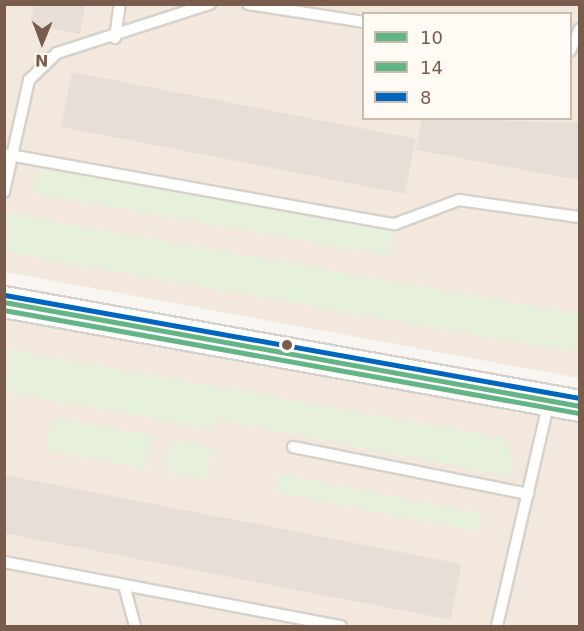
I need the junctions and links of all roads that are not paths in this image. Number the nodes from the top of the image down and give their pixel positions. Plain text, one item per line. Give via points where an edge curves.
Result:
1 (120, 4) edge
2 (210, 4) edge
3 (248, 4) edge
4 (362, 22) edge
5 (579, 29) edge
6 (115, 38) junction
7 (572, 46) edge
8 (8, 155) edge
9 (4, 192) edge
10 (579, 217) edge
11 (4, 302) edge
12 (549, 401) junction
13 (579, 406) edge
14 (292, 447) dead end
15 (528, 494) junction
16 (4, 562) edge
17 (124, 585) junction
18 (135, 627) edge
19 (342, 627) edge
20 (497, 627) edge

1 - 6 lane
2 - 6 lane
3 - 4 lane
5 - 7 lane
6 - 8 lane via 57,53 29,80
8 - 9 lane
8 - 10 lane via 395,224 459,200
11 - 12 main road
12 - 13 main road
12 - 15 lane
14 - 15 lane
15 - 20 lane
16 - 17 lane
17 - 18 lane
17 - 19 lane

